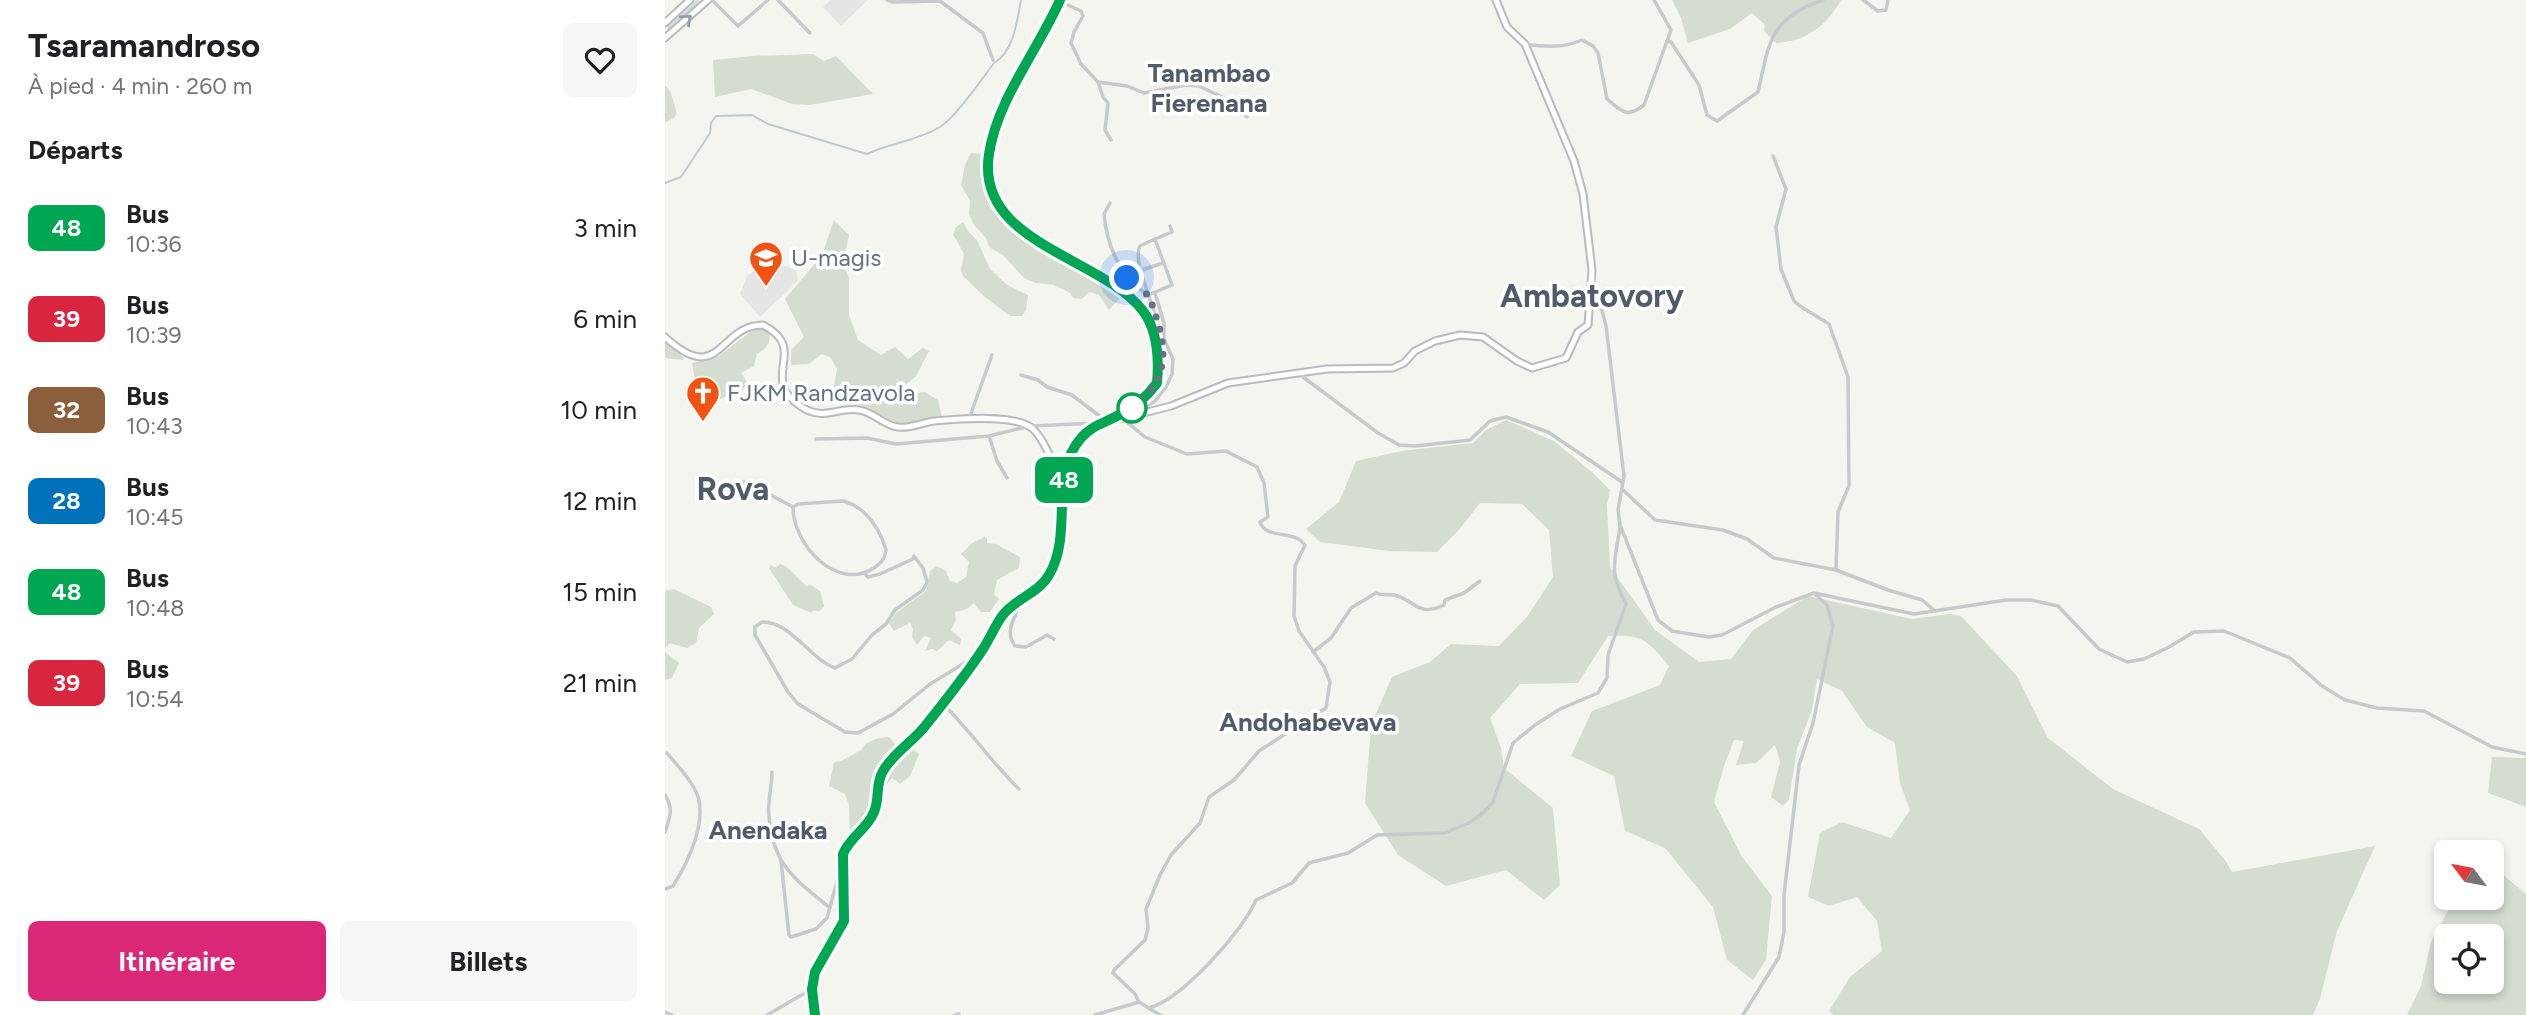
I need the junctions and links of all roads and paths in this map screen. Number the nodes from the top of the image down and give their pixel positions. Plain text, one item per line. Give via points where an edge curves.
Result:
1 (690, 0) edge
2 (708, 0) edge
3 (768, 0) edge
4 (778, 0) edge
5 (887, 0) edge
6 (1496, 0) edge
7 (1654, 0) edge
8 (1823, 0) edge
9 (1863, 0) edge
10 (1888, 0) edge
11 (1059, 1) edge
12 (665, 23) edge
13 (810, 33) dead end
14 (666, 34) edge
15 (1668, 41) junction
16 (1525, 44) junction
17 (993, 60) dead end
18 (1098, 82) junction
19 (1247, 117) dead end
20 (1111, 140) dead end
21 (1773, 156) dead end
22 (1109, 203) dead end
23 (1170, 226) dead end
24 (1154, 239) junction
25 (1164, 262) junction
26 (1142, 270) junction
27 (1592, 270) junction
28 (1155, 293) junction
29 (1148, 295) junction
30 (665, 337) edge
31 (992, 355) dead end
32 (1301, 373) junction
33 (1021, 375) dead end
34 (1158, 375) junction
35 (1128, 414) junction
36 (969, 419) junction
37 (1103, 422) junction
38 (1030, 426) junction
39 (989, 436) junction
40 (816, 439) dead end
41 (1007, 478) dead end
42 (1622, 482) junction
43 (727, 484) dead end
44 (1063, 486) junction
45 (1623, 490) junction
46 (793, 507) junction
47 (1620, 525) junction
48 (1836, 570) junction
49 (865, 574) junction
50 (1480, 581) dead end
51 (1814, 593) junction
52 (1020, 601) junction
53 (1935, 611) junction
54 (1054, 639) dead end
55 (1313, 652) junction
56 (981, 653) junction
57 (942, 704) junction
58 (667, 753) dead end
59 (2526, 754) edge
60 (772, 772) dead end
61 (1019, 789) dead end
62 (665, 795) edge
63 (665, 832) edge
64 (781, 861) junction
65 (842, 866) junction
66 (665, 889) edge
67 (831, 908) junction
68 (812, 989) junction
69 (1139, 1002) junction
70 (1149, 1008) junction
71 (665, 1012) edge
72 (672, 1015) edge
73 (767, 1015) edge
74 (815, 1015) edge
75 (1095, 1015) edge
76 (1160, 1015) edge
77 (1743, 1015) edge

1 - 12 street
2 - 3 street via 739,26
14 -> 2 street
4 - 13 street
5 - 17 street via 940,1 983,33
6 - 16 street via 1507,27
7 - 15 street via 1671,30
8 - 15 street via 1804,6 1779,24 1758,92 1717,121 1707,115 1699,85
9 - 10 street via 1878,11 1885,10
11 - 18 street via 1081,11 1071,43 1081,64
11 - 34 main road via 995,129 988,157 991,190 1025,233 1105,280 1143,311 1155,342
15 - 16 street via 1644,105 1633,113 1607,99 1593,46 1583,40 1567,46
16 - 27 street via 1584,194
18 - 19 street via 1143,93 1199,86
18 - 20 street via 1108,103 1105,130
21 - 48 street via 1786,189 1776,228 1781,269 1794,301 1829,324 1849,377 1849,486 1838,512
22 - 29 street via 1104,214 1110,245 1127,278
23 - 24 street via 1172,232
24 - 25 street
24 - 26 street via 1137,249
25 - 26 street
25 - 28 street via 1172,285
26 - 29 street
27 - 32 street via 1588,325 1578,332 1566,358 1548,365 1532,368 1483,337 1465,335 1436,341 1393,368
27 - 42 street via 1606,326
28 - 29 street
28 - 35 street via 1173,359 1172,373 1155,401
29 - 34 street via 1164,357
30 - 36 street via 685,353 699,357 719,351 751,326 763,325 777,335 786,353 783,390 807,409 824,415 863,410 896,427
31 - 36 street
32 - 35 street via 1228,383 1171,406
32 - 42 street via 1399,445 1470,440 1490,421 1506,417 1548,432
33 - 37 street via 1072,396
34 - 35 main road via 1145,399
35 - 37 main road
35 - 55 street via 1127,422 1136,431 1164,445 1187,454 1226,450 1257,467 1264,482 1268,517 1260,522 1261,527 1290,535 1305,545 1295,566 1294,616
36 - 38 street via 1000,419
37 - 38 street
37 - 44 main road via 1075,446
38 - 39 street
38 - 44 street
39 - 40 street via 896,444 867,438
39 - 41 street
42 - 45 street
43 - 46 street via 747,482
44 - 52 main road via 1062,526 1052,568 1040,586
45 - 47 street
45 - 48 street via 1655,520 1723,530 1747,539 1774,558
46 - 49 street via 807,549 839,572
46 - 49 street via 843,500 873,521 885,545 885,556
47 - 51 street via 1658,620 1672,631 1722,635
47 - 70 street via 1613,573 1626,604 1608,654 1607,678 1598,693 1560,709 1513,743 1493,802 1484,812 1444,834 1377,835 1347,853 1309,863 1291,883 1256,900 1228,942 1193,981
48 - 53 street via 1922,600
49 - 56 street via 880,574 913,555 927,582 841,666 819,661 774,623 755,627 755,635 798,704 845,732 858,733
50 - 55 street via 1435,609 1376,593 1351,608 1331,638
51 - 53 street via 1914,614
51 - 77 street via 1826,605 1833,626 1813,723 1799,765 1782,945
52 - 54 street via 1009,636 1015,646 1026,647 1047,635
52 - 56 main road via 1001,617
53 - 59 street via 2006,600 2050,602 2099,649 2127,662 2144,659 2194,632 2224,631 2290,658 2322,687 2345,700 2377,708 2424,711 2491,747
55 - 69 street via 1330,682 1326,708 1259,751 1234,780 1209,797 1200,823 1160,875 1146,909 1145,940 1113,973
56 - 57 main road
57 - 61 street
57 - 65 main road via 883,770 875,811 853,837
58 - 66 street via 695,789 699,812 693,849 673,886
60 - 64 street via 769,819
62 - 63 street via 672,810
64 - 67 street via 791,876
64 - 67 street via 789,935 816,929
65 - 67 street
65 - 68 main road via 844,921 820,962
68 - 73 street
68 - 74 main road
69 - 70 street
69 - 75 street
70 - 76 street
71 - 72 street

